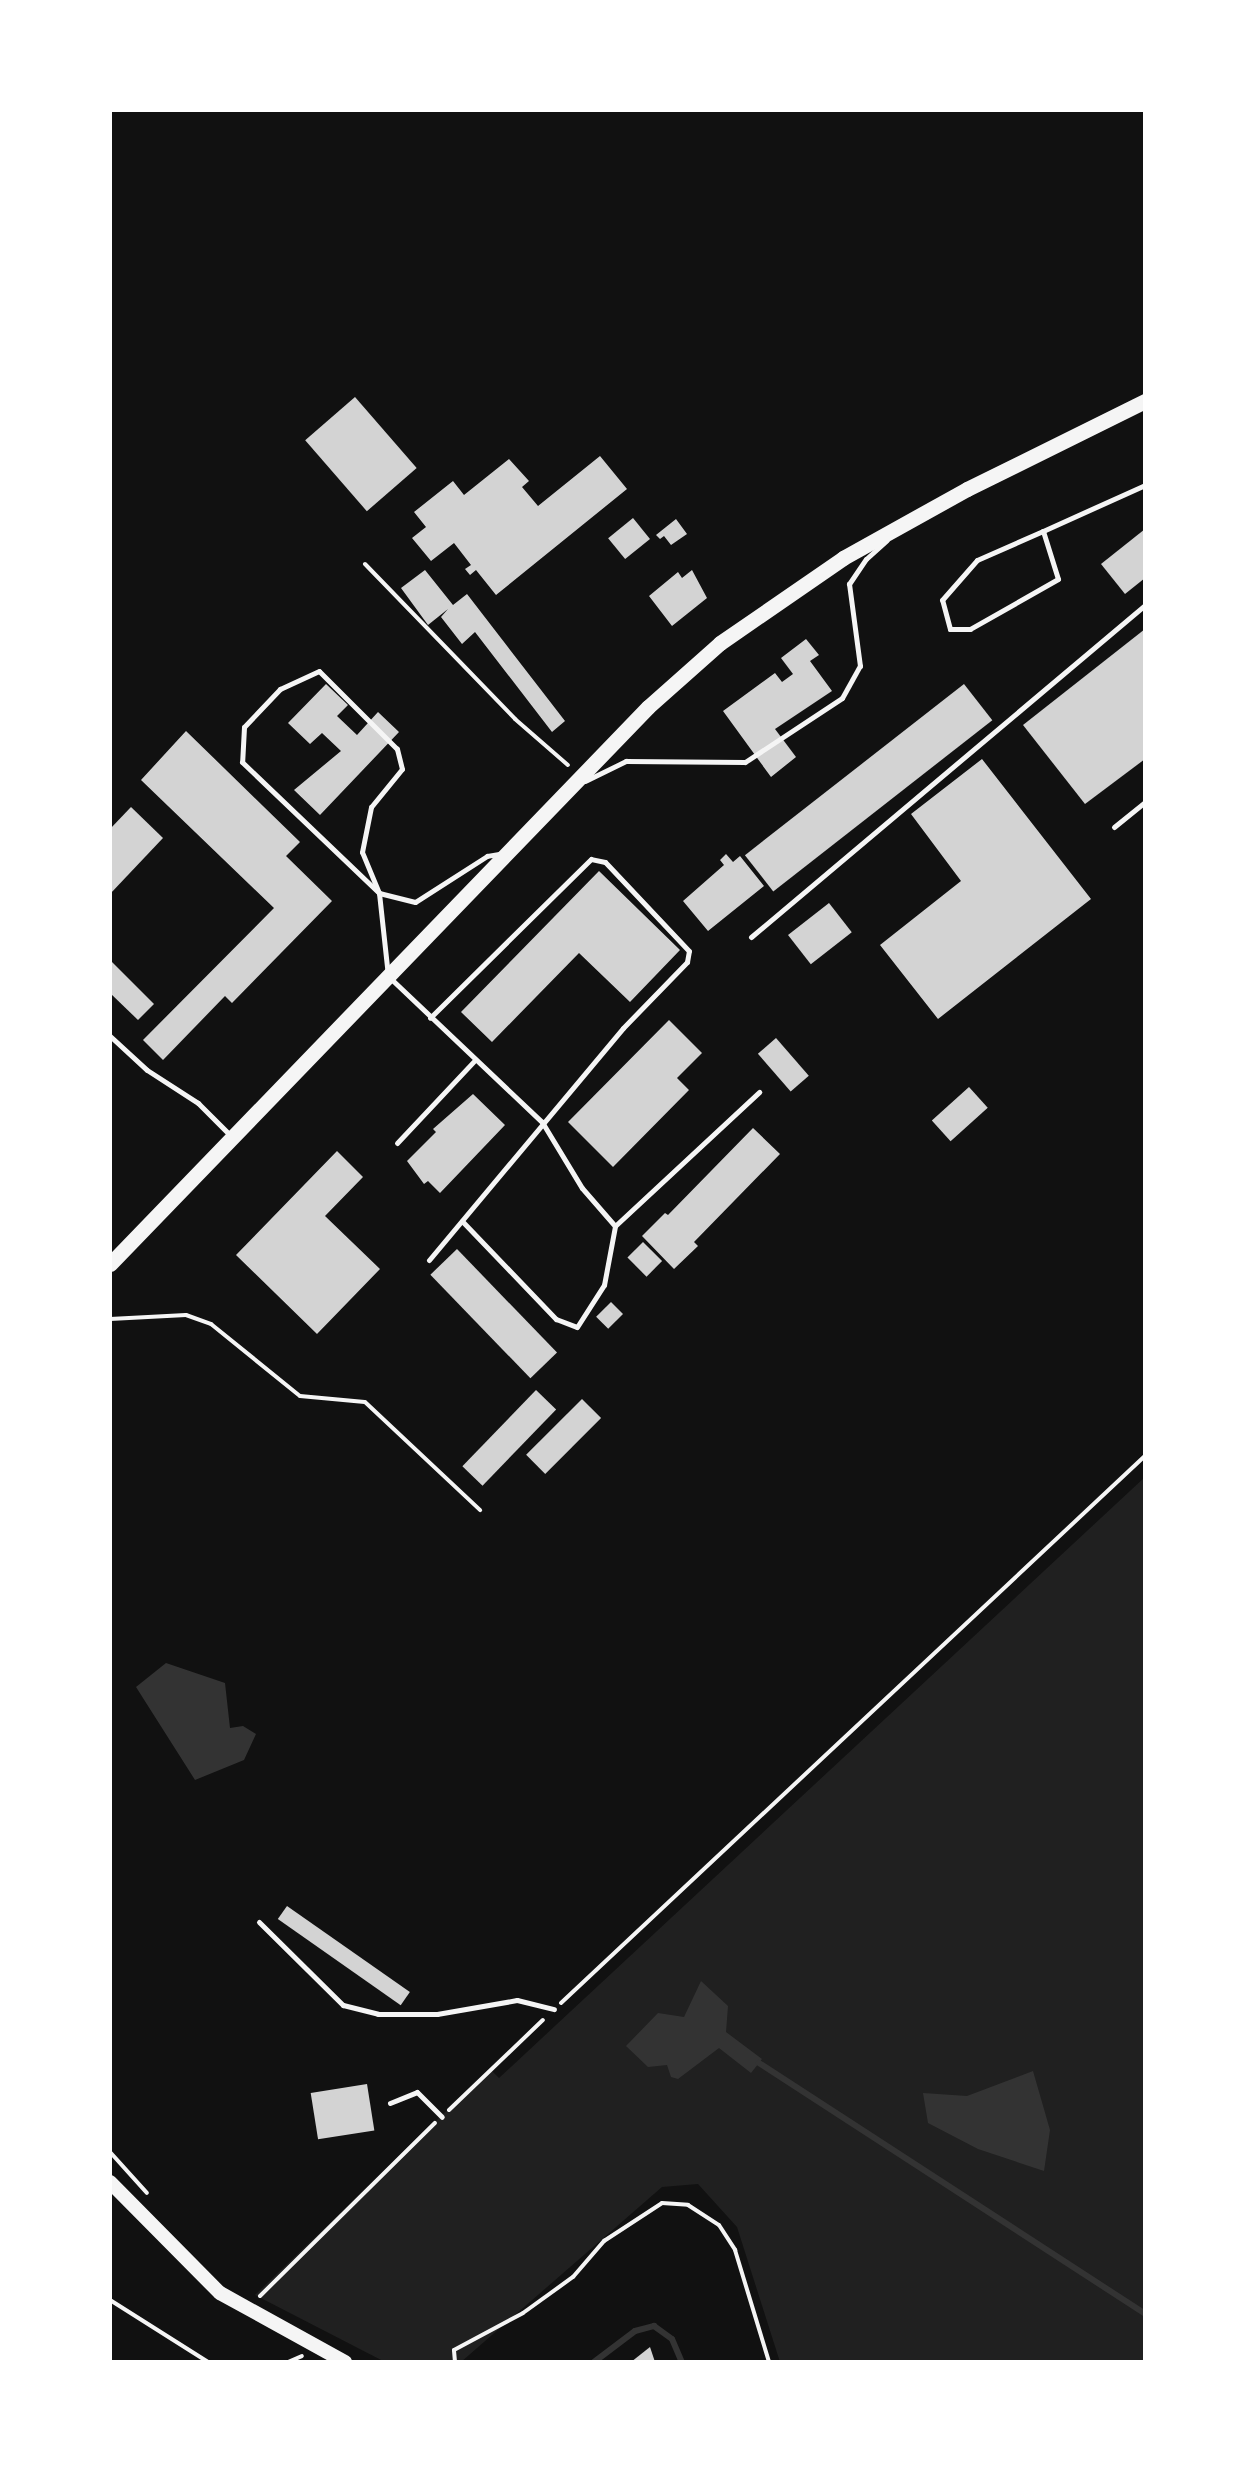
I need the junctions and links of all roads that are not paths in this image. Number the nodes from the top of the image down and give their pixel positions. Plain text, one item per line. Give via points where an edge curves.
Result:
1 (1145, 402) edge
2 (1145, 485) edge
3 (912, 519) junction
4 (1042, 531) junction
5 (1145, 605) edge
6 (576, 780) junction
7 (1145, 802) edge
8 (1114, 827) dead end
9 (506, 852) junction
10 (379, 893) junction
11 (751, 937) dead end
12 (388, 976) junction
13 (430, 1018) junction
14 (110, 1036) edge
15 (474, 1062) junction
16 (760, 1092) dead end
17 (542, 1122) junction
18 (232, 1136) junction
19 (397, 1143) dead end
20 (462, 1221) junction
21 (615, 1226) junction
22 (429, 1260) dead end
23 (110, 1264) edge
24 (258, 1922) dead end
25 (554, 2009) road end
26 (390, 2103) dead end
27 (442, 2116) road end
28 (110, 2182) edge
29 (345, 2362) edge

1 - 3 main road
2 - 4 lane
3 - 6 main road via 798,585 720,643
3 - 6 lane via 866,559 850,584 860,666 842,698 745,762 626,760 597,778
4 - 4 lane via 977,560 942,600 950,629 970,629 1058,578
5 - 11 lane
6 - 9 main road
7 - 8 lane
9 - 10 lane via 487,856 415,902
9 - 12 main road
10 - 10 lane via 362,852 372,807 402,768 397,749 319,671 280,689 244,727 242,762
10 - 12 lane
12 - 13 lane
12 - 18 main road
13 - 15 lane
13 - 17 lane via 586,862 605,862 690,955
14 - 18 lane
15 - 17 lane
15 - 19 lane
16 - 21 lane
17 - 20 lane
17 - 21 lane via 582,1188
18 - 23 main road
20 - 21 lane via 556,1319 577,1328 604,1285
20 - 22 lane
24 - 25 lane via 343,2004 378,2014 437,2014 517,2000
26 - 27 lane via 417,2092
28 - 29 main road via 194,2269 250,2313

